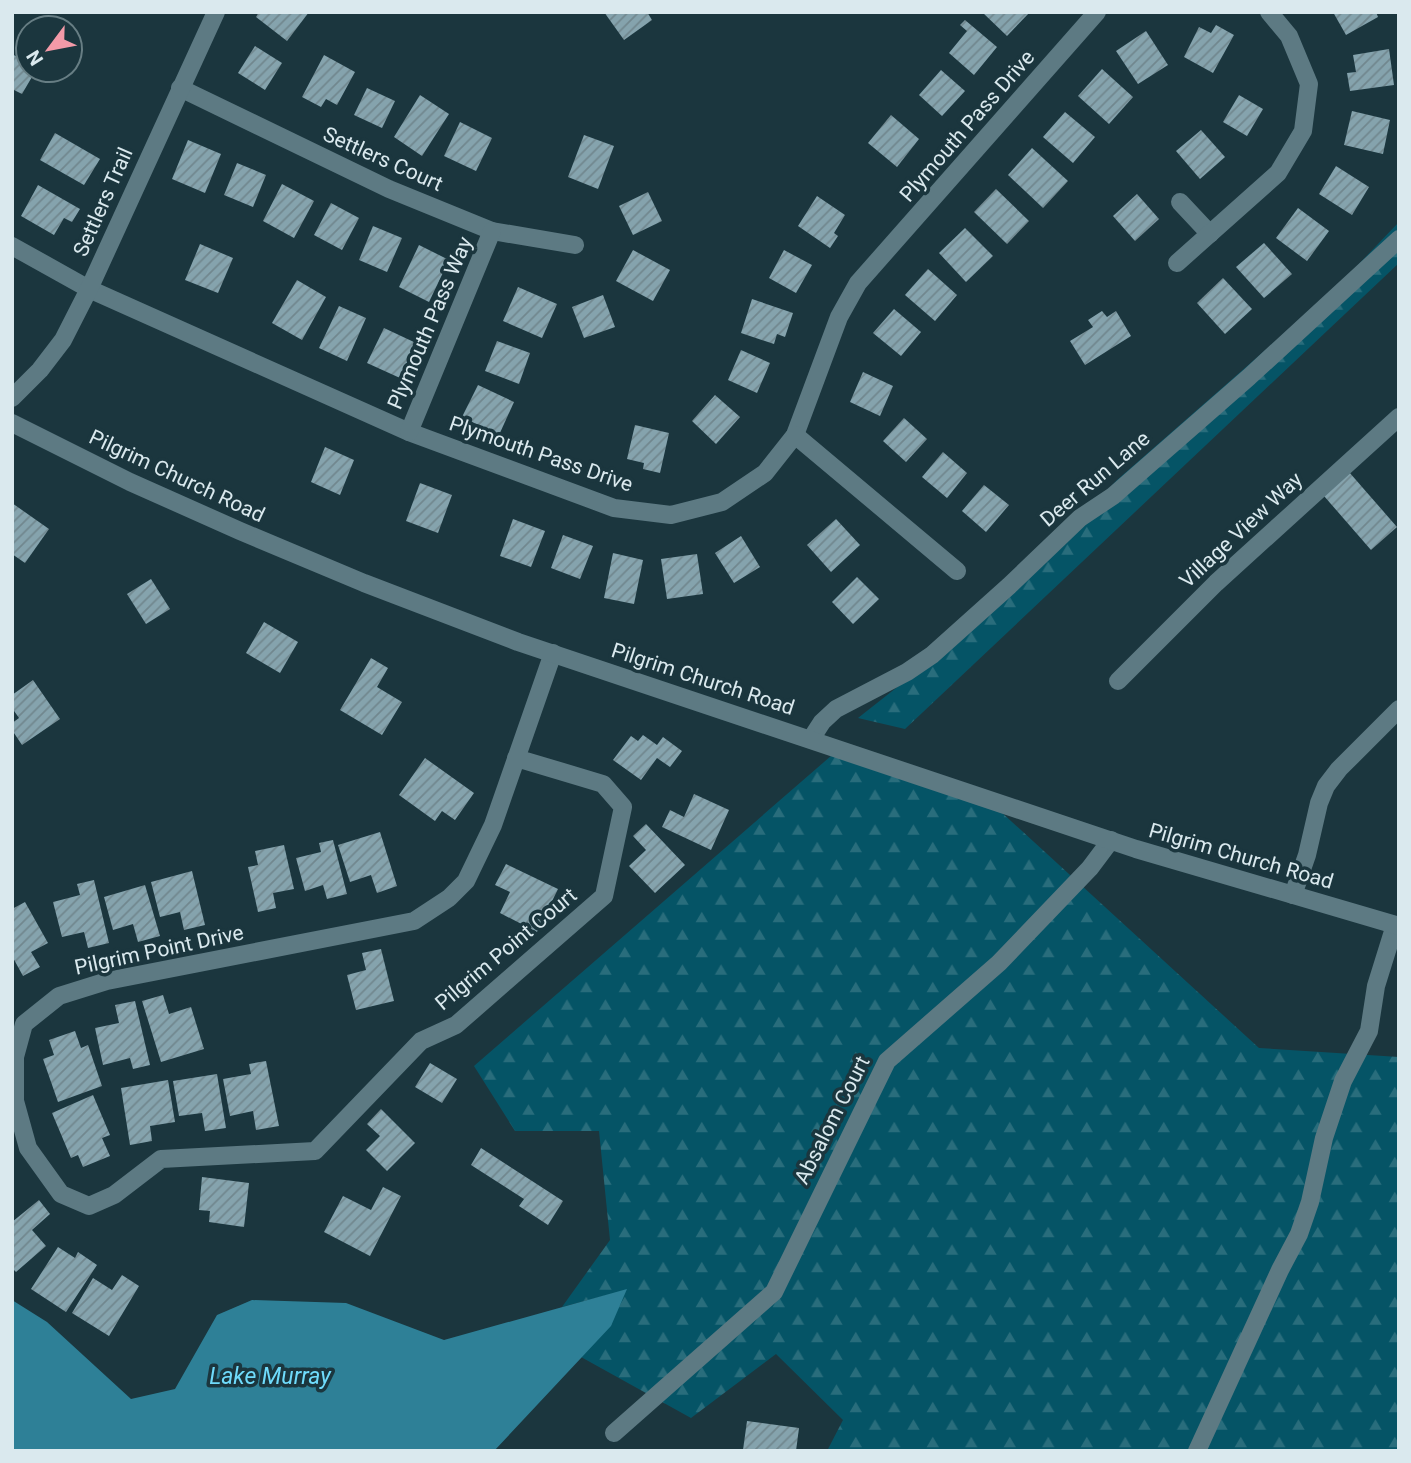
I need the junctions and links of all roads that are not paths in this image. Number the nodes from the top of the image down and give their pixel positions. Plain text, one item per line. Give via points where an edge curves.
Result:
1 (216, 12) edge
2 (1097, 12) edge
3 (1269, 12) edge
4 (180, 88) junction
5 (1180, 202) dead end
6 (492, 231) junction
7 (1210, 234) junction
8 (1399, 239) edge
9 (575, 245) dead end
10 (12, 246) edge
11 (1177, 263) dead end
12 (89, 289) junction
13 (12, 398) edge
14 (1399, 416) edge
15 (12, 423) edge
16 (409, 432) junction
17 (795, 435) junction
18 (957, 571) dead end
19 (553, 653) junction
20 (1118, 681) dead end
21 (1399, 709) edge
22 (811, 739) junction
23 (516, 758) junction
24 (1111, 840) junction
25 (1293, 895) junction
26 (1397, 926) edge
27 (315, 1151) joint
28 (614, 1433) dead end
29 (1197, 1451) edge

1 - 4 street, Settlers Trail
2 - 17 street, Plymouth Pass Drive via 858,283 839,317
3 - 7 street via 1289,36 1309,84 1303,131 1279,173
4 - 6 street, Settlers Court via 389,189
4 - 12 street, Settlers Trail
5 - 7 street
6 - 9 street, Settlers Court
6 - 16 street, Plymouth Pass Way
7 - 11 street
8 - 22 street, Deer Run Lane via 1114,496 1080,518 932,655 835,709
10 - 12 street, Plymouth Pass Drive
12 - 13 street, Settlers Trail via 63,340
12 - 16 street, Plymouth Pass Drive
14 - 20 street, Village View Way via 1216,583
15 - 19 street, Pilgrim Church Road via 306,560
16 - 17 street, Plymouth Pass Drive via 614,508 671,515 722,502 765,473
17 - 18 street
19 - 22 street, Pilgrim Church Road
19 - 23 street, Pilgrim Point Drive
21 - 25 street via 1326,786
22 - 24 street, Pilgrim Church Road
23 - 27 street, Pilgrim Point Court via 603,784 623,807 604,896 456,1025 421,1041
23 - 27 street, Pilgrim Point Drive via 494,825 466,881 414,921 107,981 59,996 24,1024 15,1057 15,1101 28,1148 61,1194 89,1206 114,1195 162,1158
24 - 25 street, Pilgrim Church Road
24 - 28 street, Absalom Court via 999,964 887,1061 774,1292
25 - 26 street, Pilgrim Church Road
26 - 29 street via 1376,986 1369,1031 1339,1092 1324,1138 1299,1234

